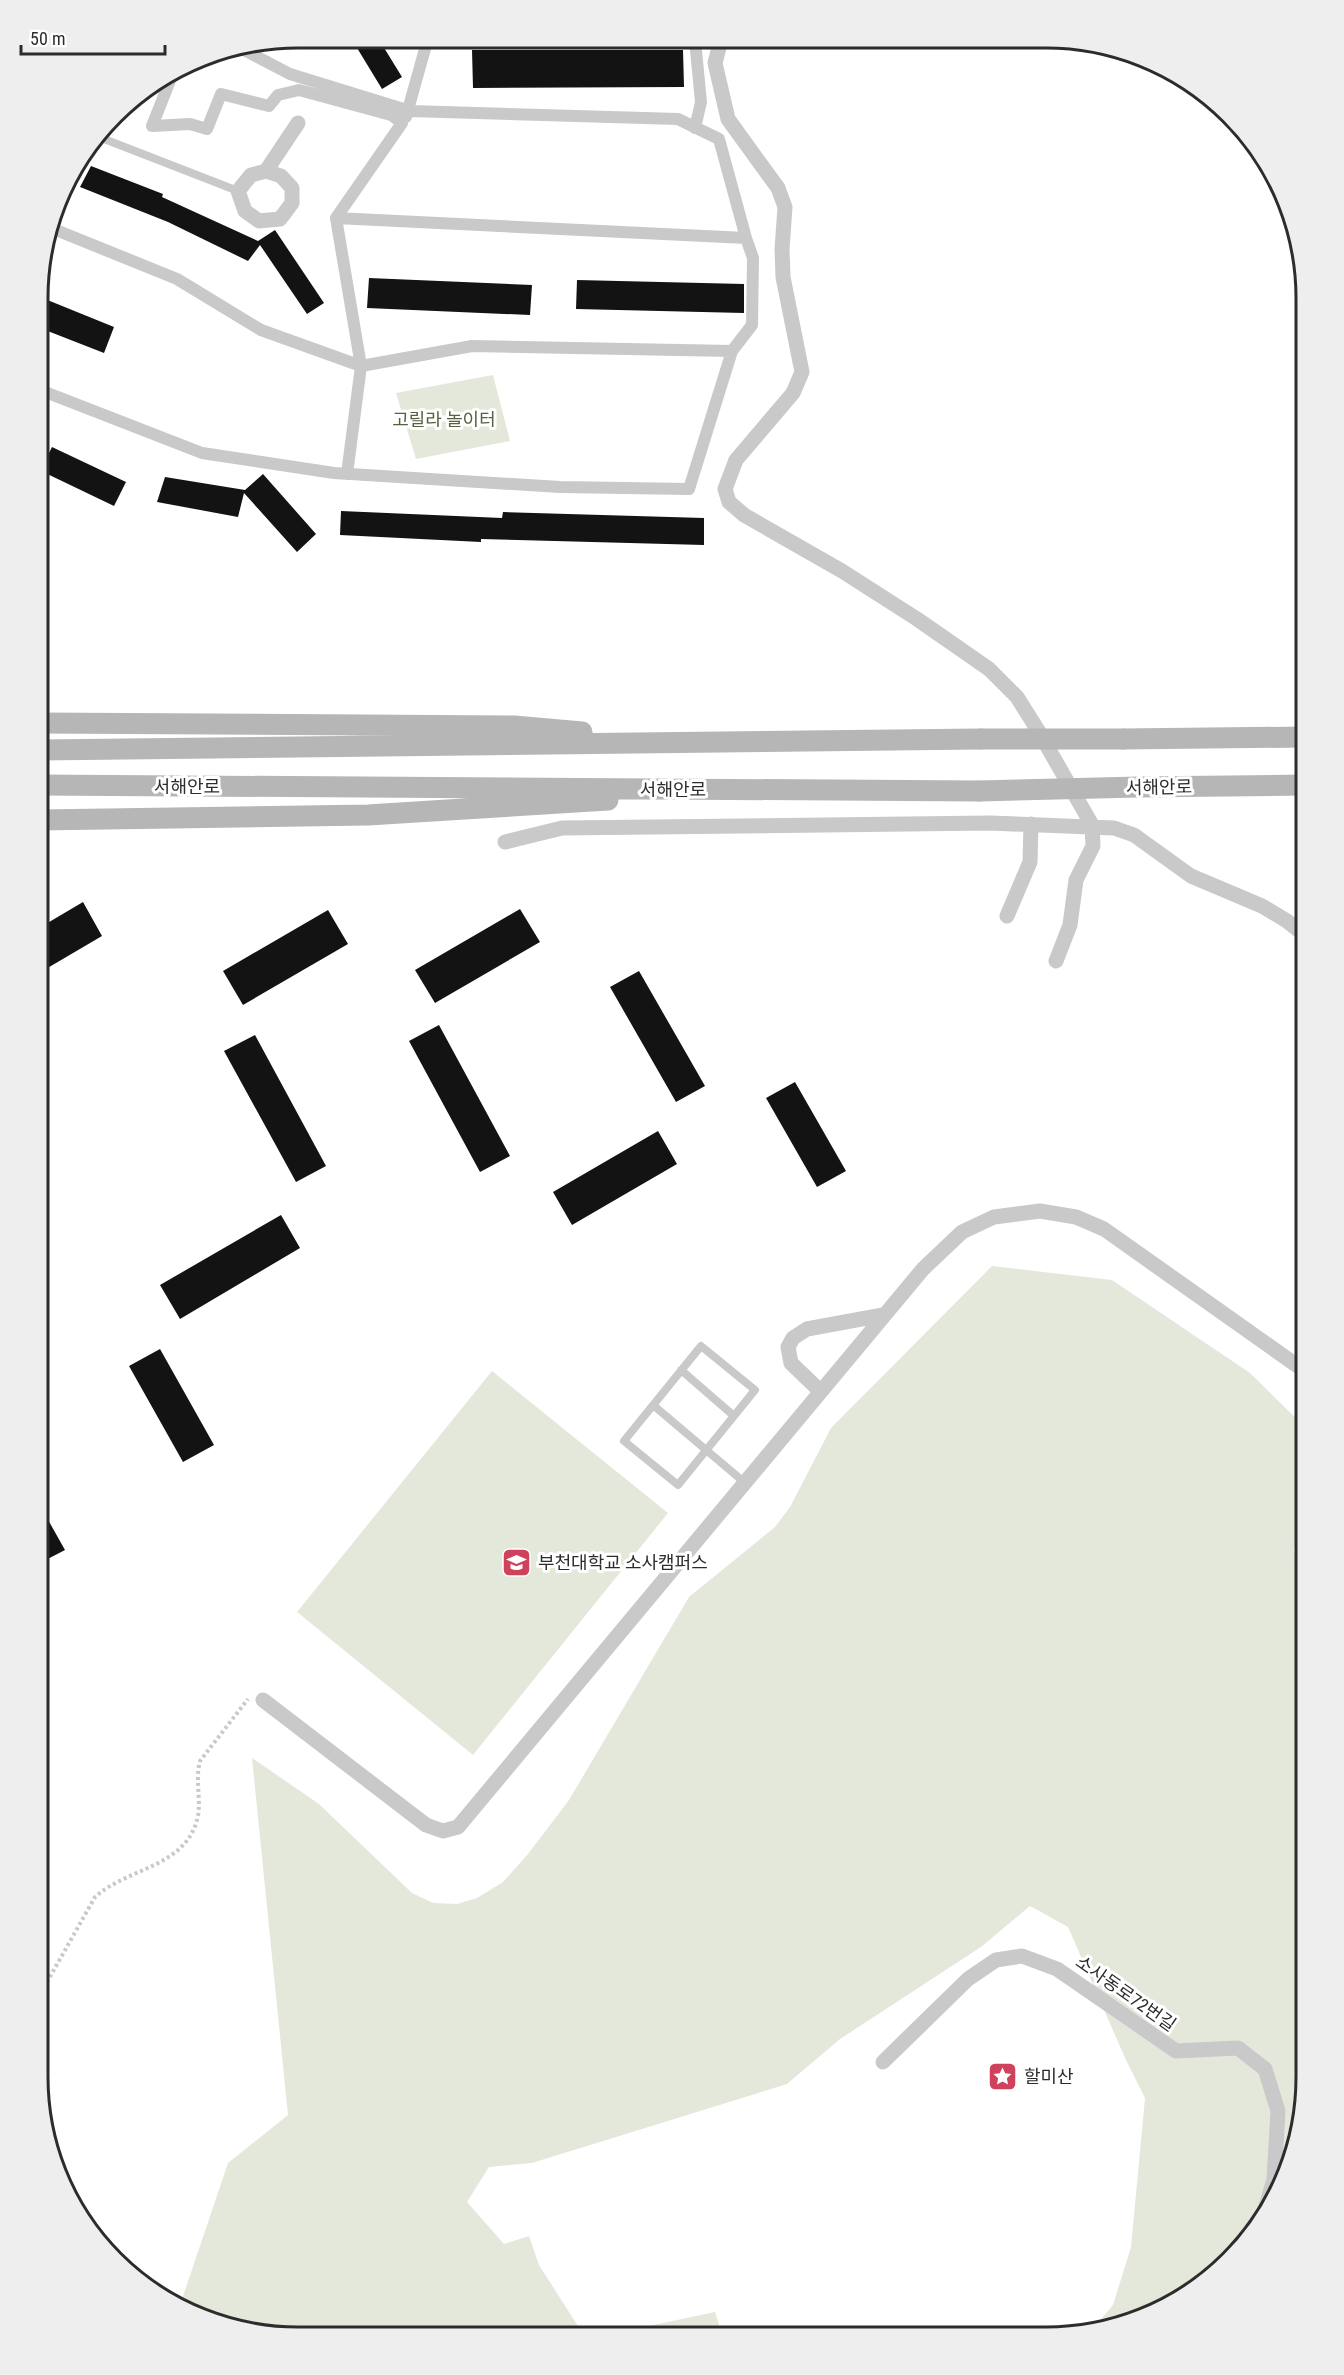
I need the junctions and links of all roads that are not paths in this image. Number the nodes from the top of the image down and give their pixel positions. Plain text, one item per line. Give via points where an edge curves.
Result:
1 (426, 48) edge
2 (696, 48) edge
3 (719, 48) edge
4 (250, 53) edge
5 (170, 83) edge
6 (410, 111) junction
7 (298, 123) dead end
8 (402, 123) junction
9 (695, 128) junction
10 (105, 139) edge
11 (266, 171) junction
12 (238, 190) junction
13 (336, 218) junction
14 (58, 231) edge
15 (746, 238) junction
16 (732, 351) junction
17 (361, 366) junction
18 (48, 393) edge
19 (347, 474) junction
20 (48, 723) edge
21 (1296, 737) edge
22 (712, 743) junction
23 (48, 750) edge
24 (48, 785) edge
25 (1296, 785) edge
26 (712, 789) junction
27 (48, 820) edge
28 (1031, 824) junction
29 (1092, 825) junction
30 (505, 842) dead end
31 (1007, 916) dead end
32 (1296, 928) edge
33 (1056, 961) dead end
34 (883, 1315) junction
35 (1296, 1365) edge
36 (681, 1370) junction
37 (820, 1391) junction
38 (653, 1405) junction
39 (734, 1416) junction
40 (706, 1450) junction
41 (744, 1482) junction
42 (263, 1700) road end
43 (883, 2062) dead end
44 (1274, 2180) edge

1 - 6 street
2 - 9 street via 701,102
3 - 29 street via 715,63 728,119 778,188 784,207 783,277 802,372 793,393 736,460 725,489 729,502 744,515 842,571 989,669 1022,706
4 - 6 street via 290,74
5 - 8 street via 152,126 190,124 207,129 220,94 269,106 278,95 299,90 391,115
6 - 8 street
6 - 9 street via 678,119
7 - 11 street
8 - 13 street
9 - 15 street via 719,139
10 - 12 lane
11 - 12 street via 251,175
11 - 12 street via 281,176 292,188 292,203 280,219 258,221 245,211
13 - 15 street
13 - 17 street
14 - 17 street via 177,279 261,330
15 - 16 street via 753,258 752,326
16 - 17 street via 472,346
16 - 19 street via 689,489 561,487
17 - 19 street
18 - 19 street via 202,453
20 - 22 main road via 514,726
21 - 22 main road, 서해안로, bridge
22 - 23 main road, 서해안로
24 - 26 main road, 서해안로
25 - 26 main road, 서해안로, bridge via 979,791
26 - 27 main road via 572,804 368,815
28 - 29 street
28 - 30 street via 562,828
28 - 31 street via 1030,862
29 - 32 street via 1134,835 1191,876 1262,906
29 - 33 street via 1093,846 1076,880 1070,925
34 - 35 street via 935,1254 962,1232 994,1217 1040,1211 1076,1217 1104,1229
34 - 37 street
34 - 37 street via 807,1329 794,1338 788,1347 791,1363
36 - 38 lane
36 - 39 lane
36 - 39 lane via 701,1346 755,1390
37 - 41 street
38 - 40 lane
38 - 40 lane via 624,1441 678,1485
39 - 40 lane
40 - 41 lane
41 - 42 street via 468,1818 452,1830 434,1830 426,1825
43 - 44 street, 소사동로72번길 via 968,1979 996,1960 1022,1956 1058,1969 1176,2051 1238,2048 1265,2069 1278,2111

